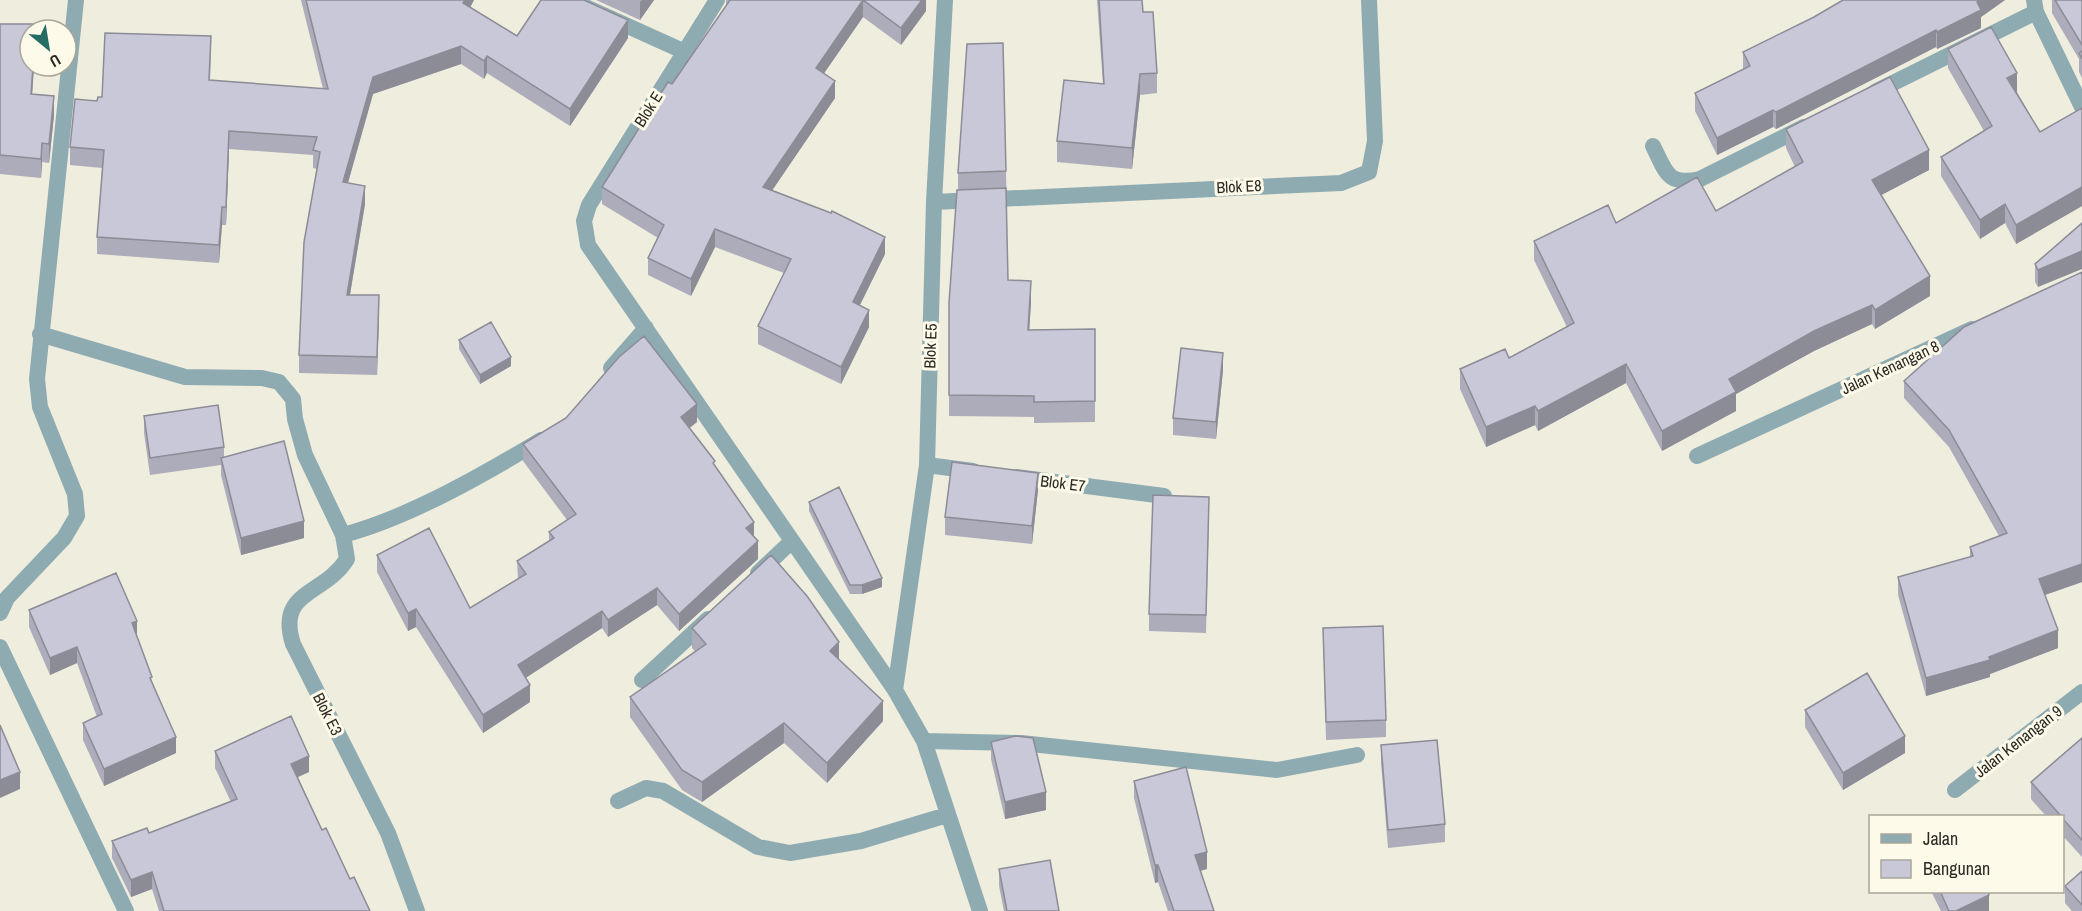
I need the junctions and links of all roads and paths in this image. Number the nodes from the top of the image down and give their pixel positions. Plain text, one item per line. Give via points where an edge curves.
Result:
1 (76, 0) edge
2 (570, 0) edge
3 (717, 0) edge
4 (945, 0) edge
5 (1369, 0) edge
6 (2035, 6) edge
7 (72, 18) edge
8 (683, 51) junction
9 (65, 78) edge
10 (1857, 101) edge
11 (2082, 107) edge
12 (1815, 122) edge
13 (1653, 146) dead end
14 (934, 202) junction
15 (1986, 323) edge
16 (646, 328) junction
17 (40, 334) junction
18 (602, 378) edge
19 (558, 428) edge
20 (1697, 456) dead end
21 (927, 465) junction
22 (1164, 496) edge
23 (344, 535) junction
24 (792, 541) junction
25 (742, 588) edge
26 (717, 611) edge
27 (0, 613) edge
28 (0, 647) edge
29 (642, 680) dead end
30 (895, 690) junction
31 (2082, 692) edge
32 (924, 741) junction
33 (1357, 755) dead end
34 (1955, 790) dead end
35 (618, 801) dead end
36 (947, 815) junction
37 (126, 911) edge
38 (417, 911) edge
39 (980, 911) edge

1 - 7 street
2 - 8 street
3 - 8 street, Blok E
4 - 14 street, Blok E5
5 - 14 street, Blok E8 via 1375,141 1369,172 1341,183
6 - 10 street
6 - 11 street
8 - 16 street, Blok E via 589,205 584,221 588,245
9 - 17 street
12 - 13 street via 1700,179 1683,182 1667,175
14 - 21 street, Blok E5
15 - 20 street, Jalan Kenangan 8
16 - 18 street
16 - 24 street
17 - 23 street, Blok E3 via 185,377 262,378 279,382 293,399 305,455
17 - 27 street via 40,407 75,494 77,516 64,538 7,598
19 - 23 street via 467,482 370,528
21 - 22 street, Blok E7
21 - 30 street, Blok E5
23 - 38 street, Blok E3 via 347,560 339,572 298,601 289,613 287,627 388,833
24 - 25 street
24 - 30 street
26 - 29 street
28 - 37 street
30 - 32 street
31 - 34 street, Jalan Kenangan 9
32 - 33 street via 1021,743 1277,770
32 - 36 street
35 - 36 street via 646,788 663,791 758,847 790,853 861,841
36 - 39 street

